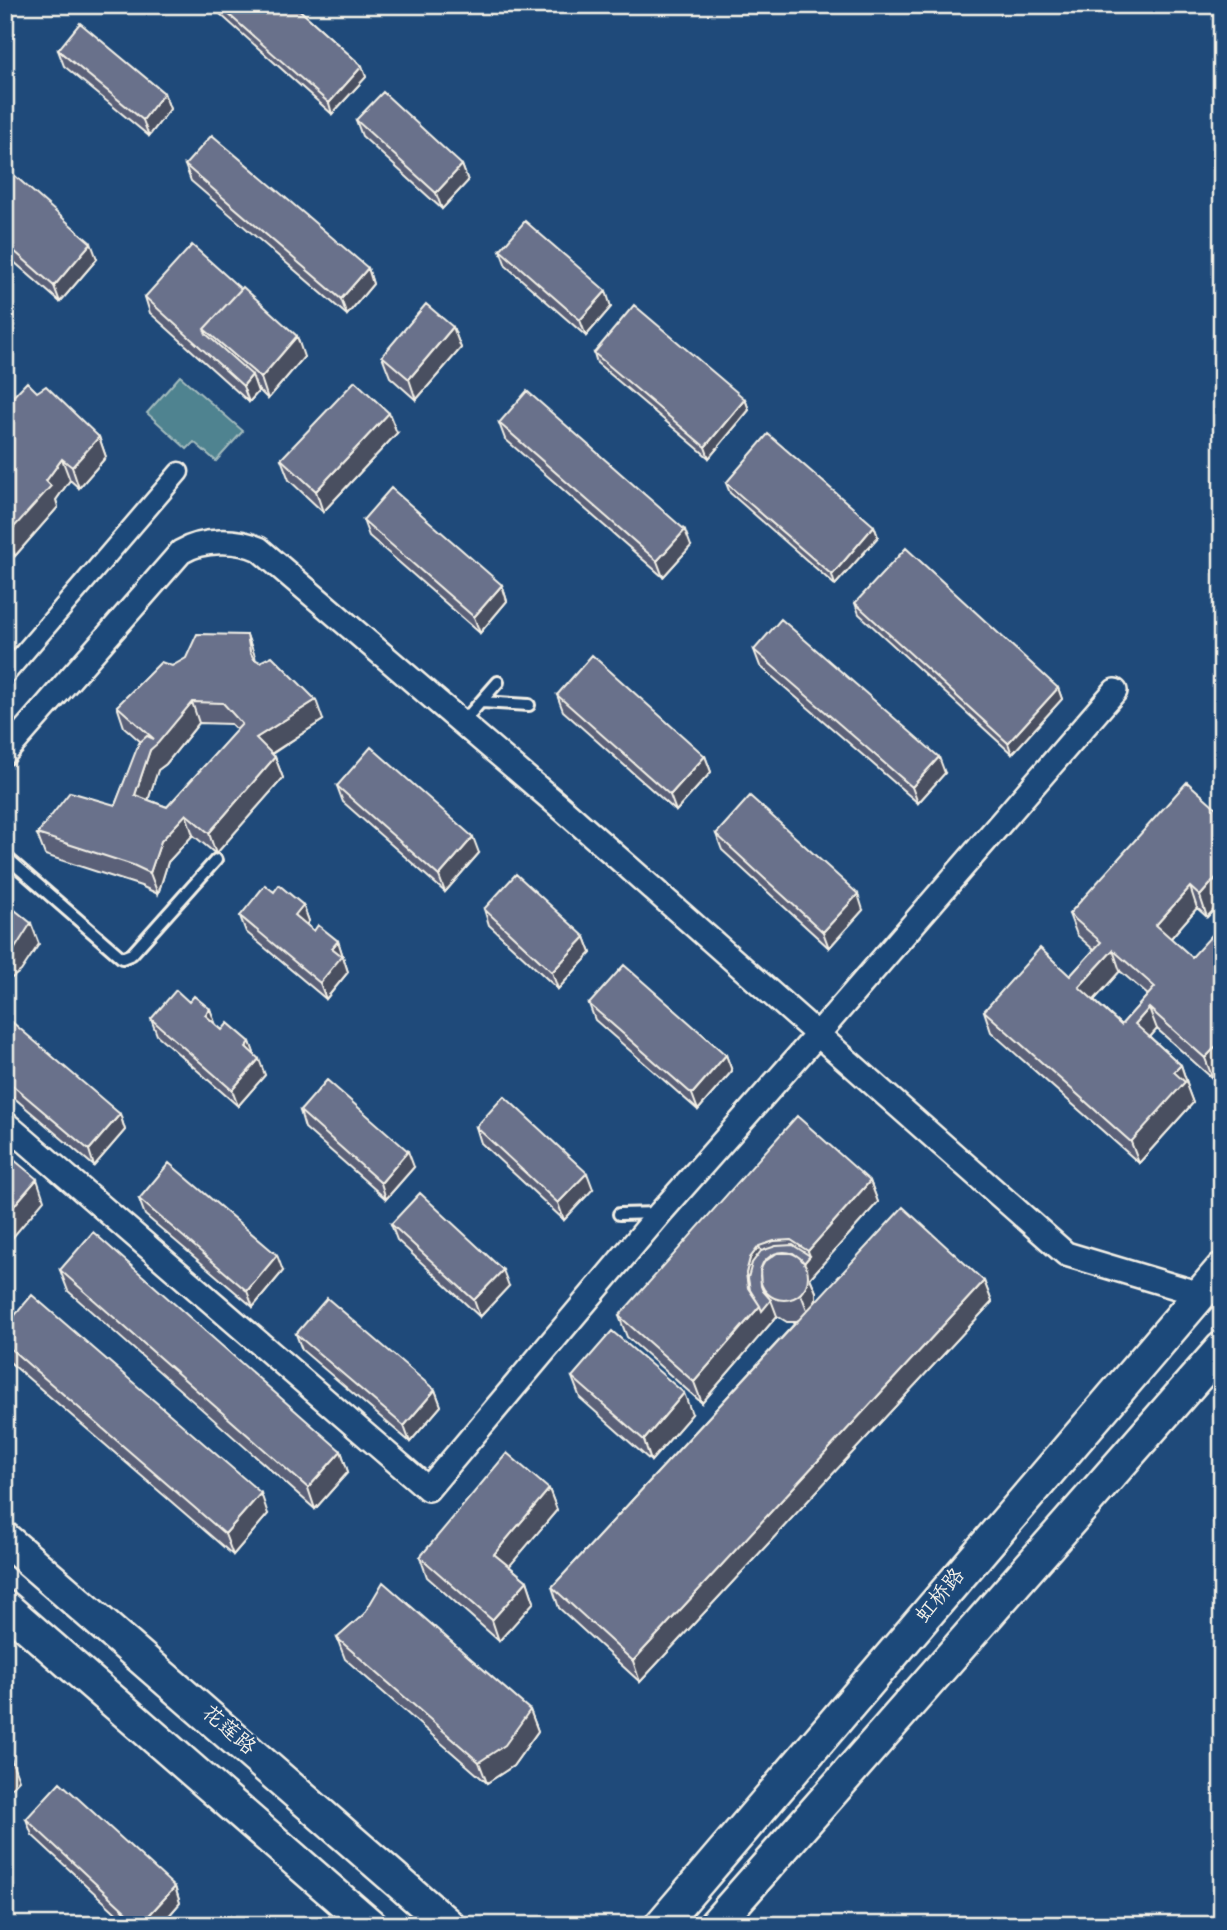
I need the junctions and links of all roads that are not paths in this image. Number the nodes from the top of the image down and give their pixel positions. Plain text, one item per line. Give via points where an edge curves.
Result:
1 (178, 472) dead end
2 (5, 674) edge
3 (498, 682) dead end
4 (1115, 691) dead end
5 (482, 702) junction
6 (529, 705) dead end
7 (463, 722) junction
8 (5, 753) edge
9 (5, 856) edge
10 (216, 860) dead end
11 (818, 1034) junction
12 (5, 1123) edge
13 (661, 1212) junction
14 (619, 1214) dead end
15 (1222, 1269) edge
16 (1200, 1294) junction
17 (1222, 1348) edge
18 (5, 1539) edge
19 (5, 1607) edge
20 (675, 1920) edge
21 (440, 1922) edge
22 (370, 1925) edge
23 (715, 1925) edge

1 - 2 street
3 - 5 lane
4 - 11 street
5 - 6 lane
5 - 7 lane
7 - 8 street via 259,549 204,544 177,556
7 - 11 street
9 - 10 lane via 122,958 132,954
11 - 13 street
11 - 16 street via 1066,1254
12 - 13 street via 428,1489
13 - 14 lane
15 - 16 main road, 虹桥路
16 - 20 main road, 虹桥路
17 - 23 main road
18 - 21 main road, 花莲路
19 - 22 main road

